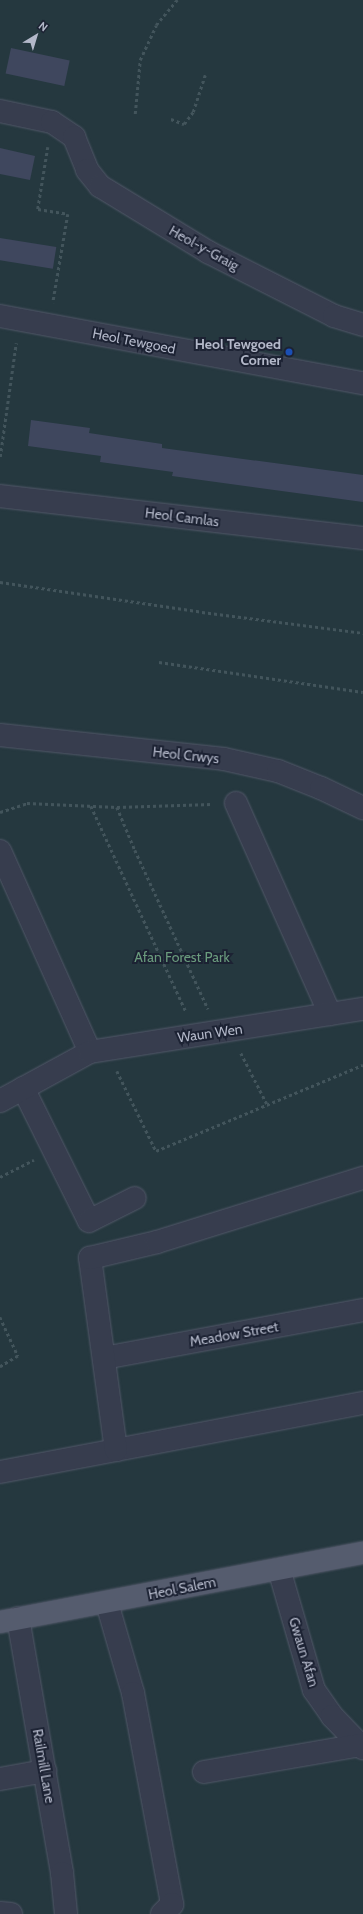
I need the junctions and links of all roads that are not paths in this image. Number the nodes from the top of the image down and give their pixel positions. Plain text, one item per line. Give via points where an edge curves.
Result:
1 (0, 111) edge
2 (10, 318) edge
3 (363, 325) edge
4 (363, 383) edge
5 (0, 496) edge
6 (363, 538) edge
7 (0, 735) edge
8 (236, 803) dead end
9 (363, 808) edge
10 (0, 851) edge
11 (363, 1009) edge
12 (330, 1014) junction
13 (98, 1051) junction
14 (23, 1088) junction
15 (0, 1101) edge
16 (363, 1181) edge
17 (135, 1198) dead end
18 (363, 1310) edge
19 (104, 1358) junction
20 (363, 1403) edge
21 (116, 1450) junction
22 (0, 1472) edge
23 (363, 1553) edge
24 (279, 1570) junction
25 (107, 1603) junction
26 (9, 1620) edge
27 (361, 1747) edge
28 (45, 1771) junction
29 (204, 1772) dead end
30 (0, 1779) edge
31 (0, 1913) edge
32 (11, 1914) edge
33 (66, 1914) edge
34 (162, 1914) edge

1 - 3 street, Heol-y-Graig via 52,122 74,137 87,170 100,186 208,252 334,316
2 - 4 street, Heol Tewgoed
5 - 6 street, Heol Camlas
7 - 9 street, Heol Crwys via 224,759 278,771
8 - 12 street
10 - 13 street
11 - 12 street, Waun Wen
12 - 13 street, Waun Wen
13 - 14 street, Waun Wen
14 - 15 street, Waun Wen
14 - 17 street via 89,1221
16 - 19 street via 157,1242 90,1258
18 - 19 street, Meadow Street
19 - 21 street
20 - 21 street
21 - 22 street
23 - 24 main road, Heol Salem
24 - 25 main road, Heol Salem
24 - 27 street, Gwaun Afan via 314,1690 332,1716
25 - 26 main road, Heol Salem
25 - 34 street via 132,1692 172,1904
26 - 28 street, Railmill Lane
27 - 29 street, Gwaun Afan
28 - 30 street
28 - 33 street, Railmill Lane
31 - 32 street

